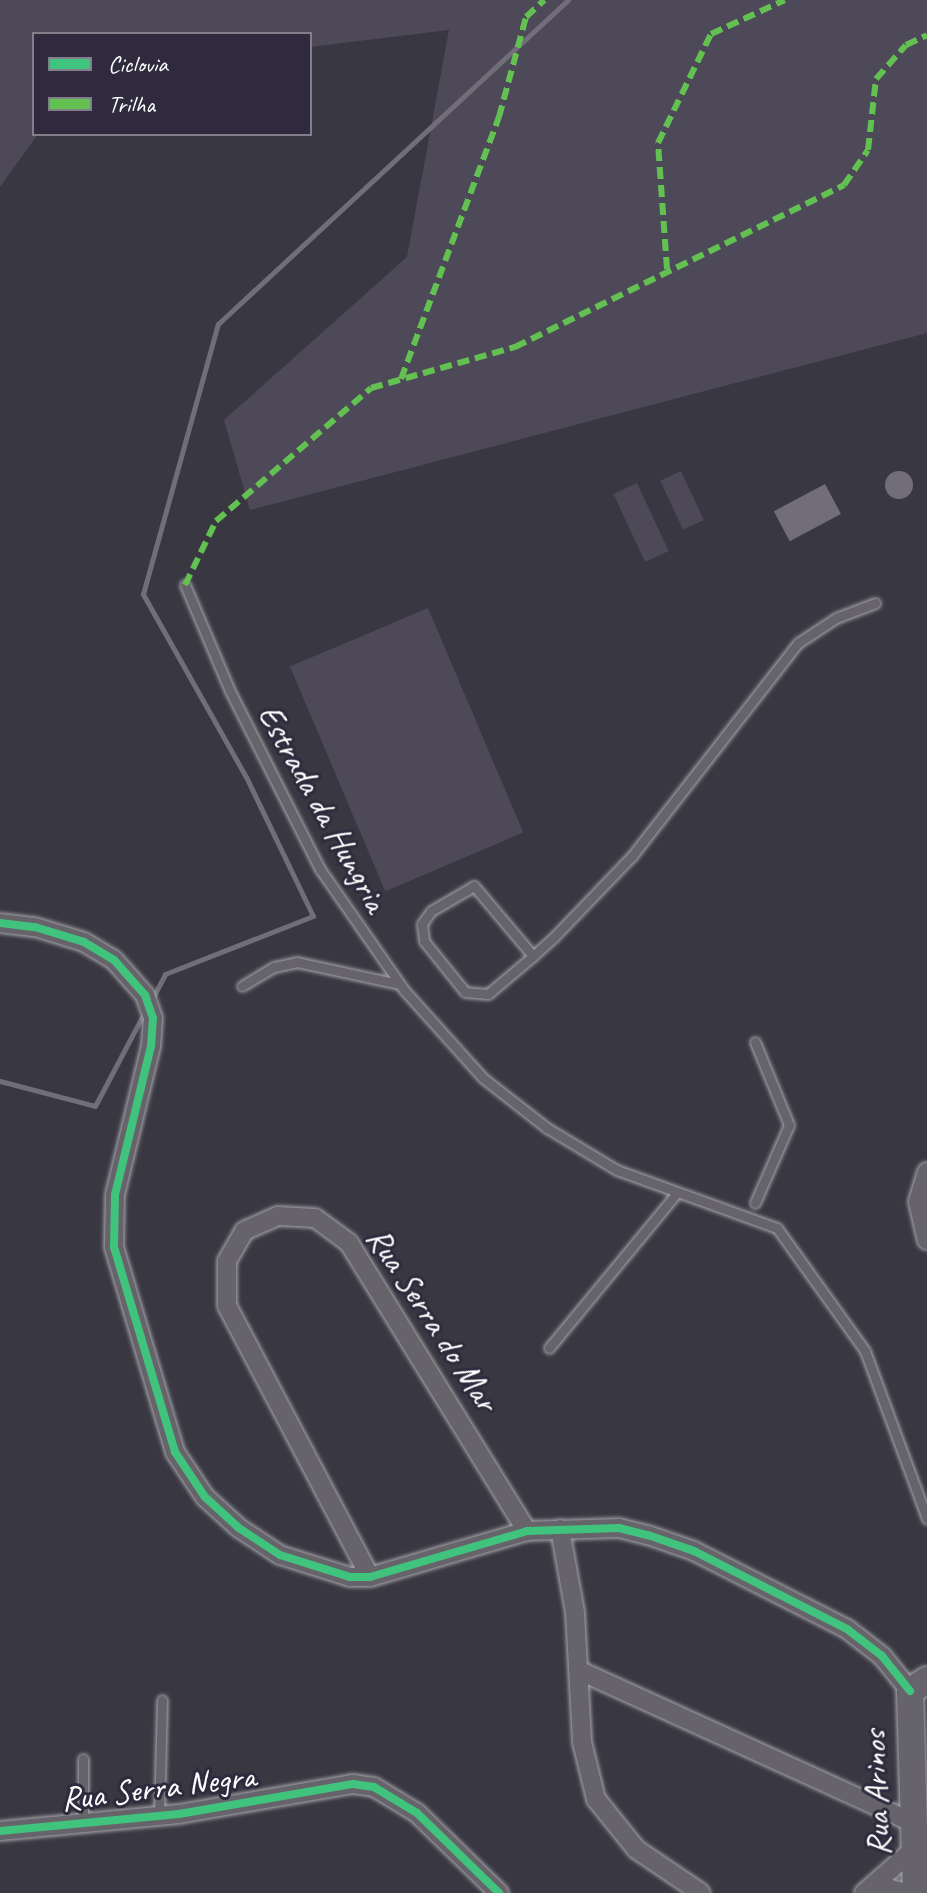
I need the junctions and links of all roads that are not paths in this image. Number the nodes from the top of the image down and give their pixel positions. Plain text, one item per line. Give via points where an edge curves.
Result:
1 (185, 585) dead end
2 (875, 603) dead end
3 (0, 923) edge
4 (533, 956) junction
5 (399, 984) junction
6 (242, 986) dead end
7 (755, 1042) dead end
8 (927, 1172) edge
9 (675, 1195) junction
10 (755, 1203) dead end
11 (927, 1240) edge
12 (549, 1348) dead end
13 (927, 1519) edge
14 (560, 1529) junction
15 (527, 1531) junction
16 (370, 1577) junction
17 (578, 1670) junction
18 (919, 1686) edge
19 (162, 1700) dead end
20 (83, 1759) dead end
21 (159, 1816) junction
22 (910, 1821) junction
23 (83, 1823) junction
24 (0, 1831) edge
25 (912, 1851) junction
26 (870, 1889) edge
27 (499, 1893) edge
28 (701, 1893) edge
29 (905, 1893) edge
30 (916, 1893) edge

1 - 5 lane, Estrada da Hungria via 230,691 320,869
2 - 4 lane via 836,618 798,643 632,856
3 - 16 street via 84,942 114,960 145,995 153,1018 112,1222 120,1279 175,1452 205,1497 280,1555 316,1570
4 - 4 lane via 488,994 471,996 424,941 422,924 431,911 474,886
5 - 6 lane via 297,962 274,967
5 - 9 lane, Estrada da Hungria via 483,1078 515,1103 617,1170
7 - 10 lane via 789,1125
8 - 11 street via 918,1202
9 - 12 lane
9 - 13 lane, Estrada da Hungria via 777,1228 821,1284 865,1351
14 - 15 street
14 - 17 street via 575,1612
14 - 18 street via 619,1528 694,1551 847,1629
15 - 16 street
15 - 16 street, Rua Serra do Mar via 349,1243 315,1218 278,1216 244,1231 227,1261 227,1306
17 - 22 street
17 - 28 street via 582,1742 596,1799 636,1849
18 - 22 street, Rua Arinos
19 - 21 lane
20 - 23 lane
21 - 23 street, Rua Serra Negra
21 - 27 street, Rua Serra Negra via 353,1784 392,1794
22 - 25 street, Rua Arinos
23 - 24 street, Rua Serra Negra
25 - 26 street
25 - 30 street, Rua Arinos
26 - 29 street

